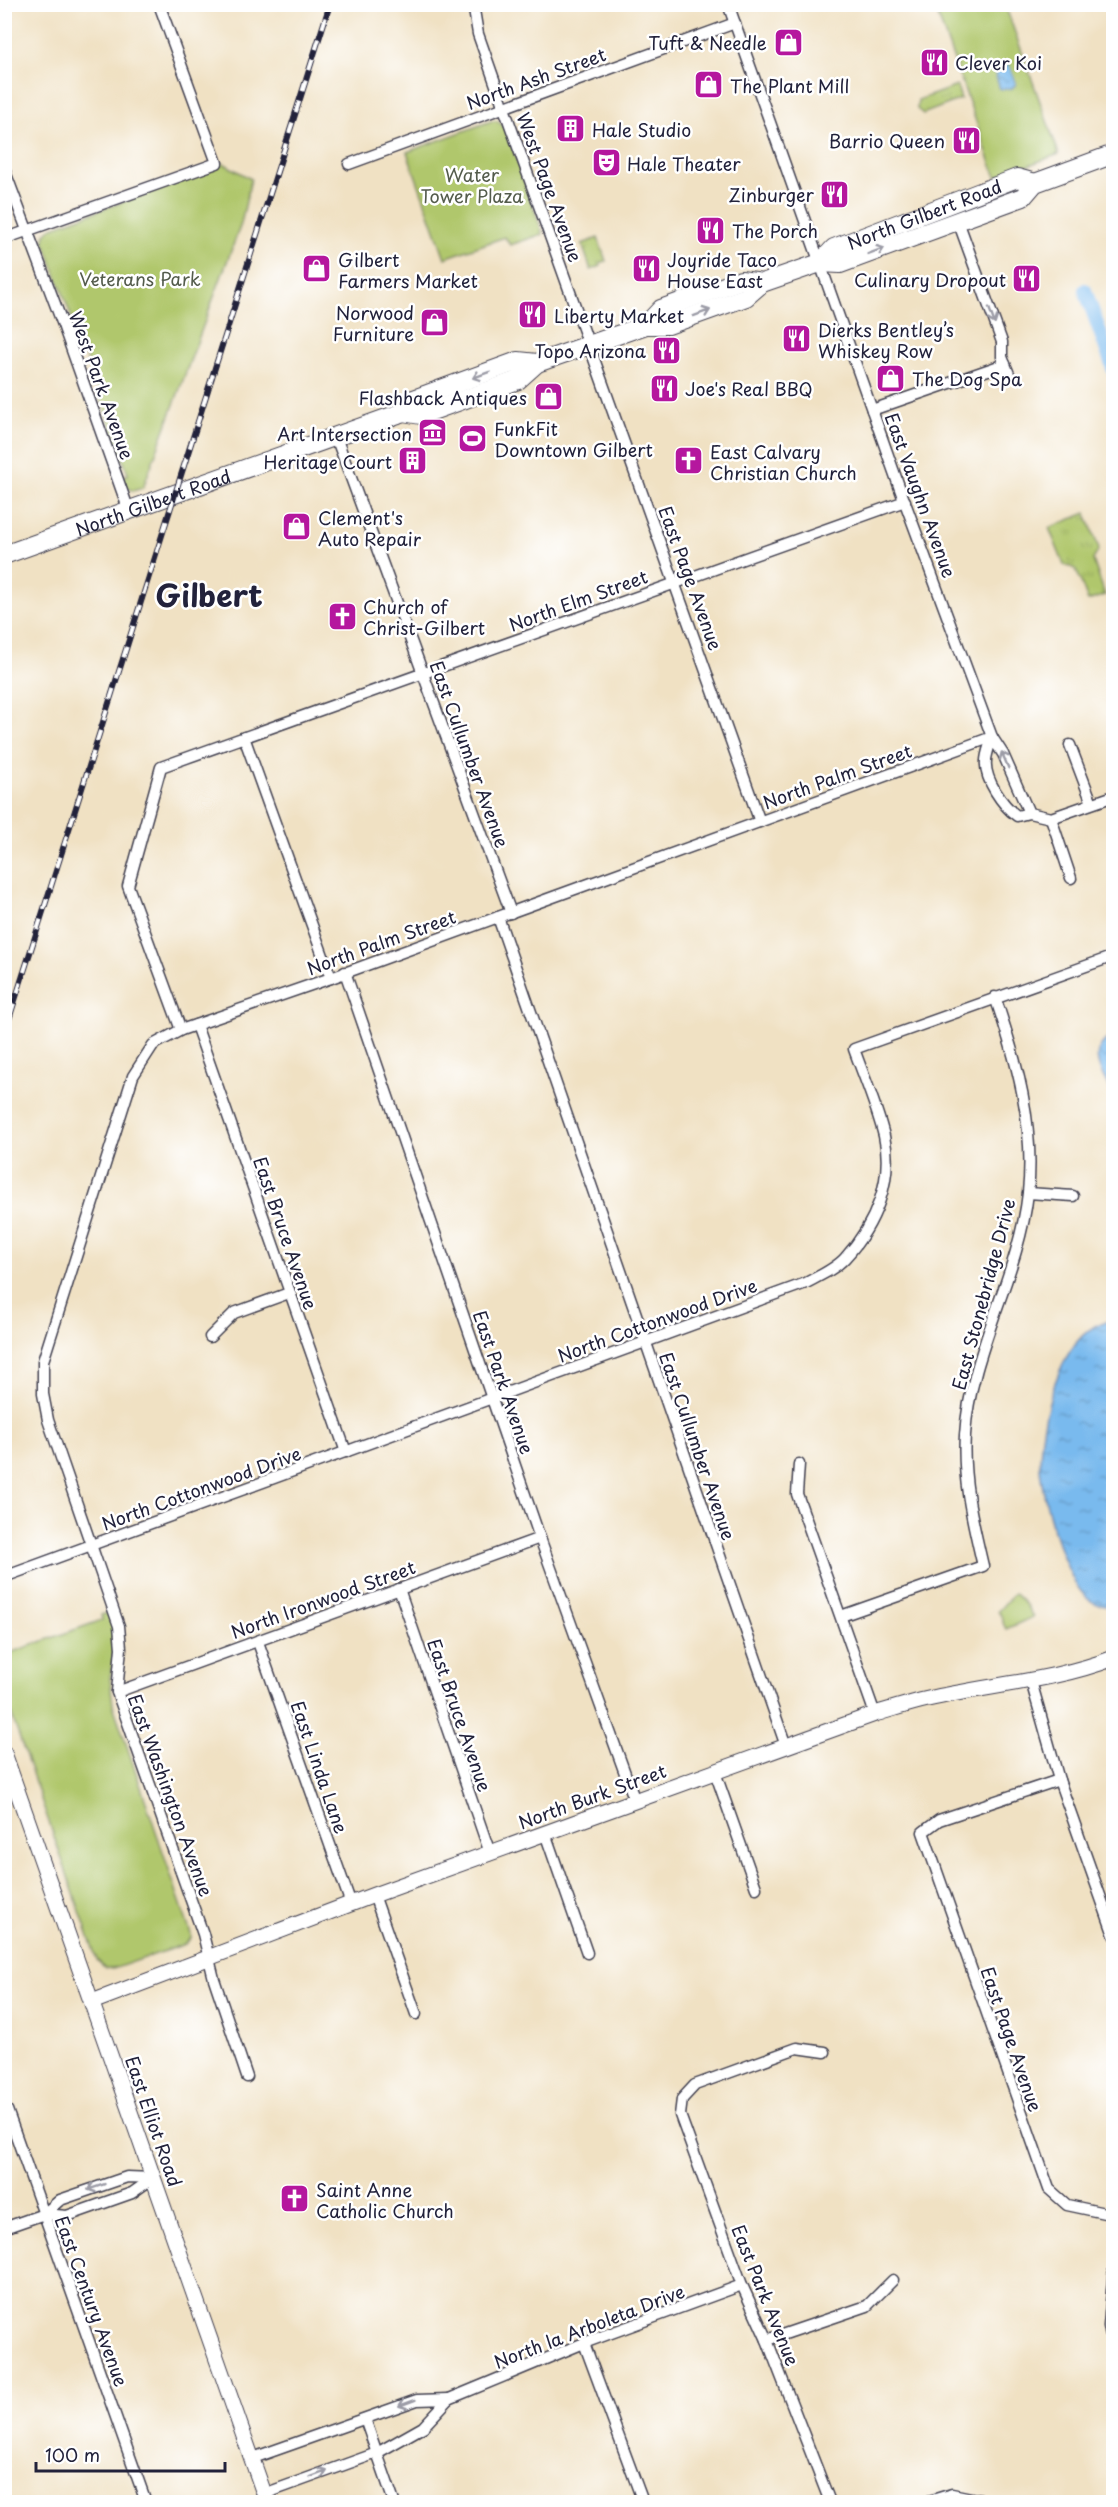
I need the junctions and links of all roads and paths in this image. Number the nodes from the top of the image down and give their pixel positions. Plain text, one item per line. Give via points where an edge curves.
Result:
1 (159, 4) edge
2 (473, 4) edge
3 (728, 4) edge
4 (735, 23) junction
5 (504, 108) junction
6 (1113, 154) edge
7 (349, 164) dead end
8 (4, 169) edge
9 (1035, 183) junction
10 (958, 221) junction
11 (27, 230) junction
12 (4, 239) edge
13 (820, 262) junction
14 (590, 345) junction
15 (872, 410) junction
16 (336, 437) junction
17 (905, 501) junction
18 (129, 511) junction
19 (4, 555) edge
20 (675, 583) junction
21 (423, 673) junction
22 (244, 737) junction
23 (992, 737) junction
24 (1070, 745) dead end
25 (1113, 796) edge
26 (1092, 803) junction
27 (1029, 813) junction
28 (1051, 818) junction
29 (760, 822) junction
30 (1071, 879) dead end
31 (511, 913) junction
32 (498, 917) junction
33 (1113, 956) edge
34 (345, 972) junction
35 (332, 978) junction
36 (995, 997) junction
37 (196, 1025) junction
38 (180, 1030) junction
39 (1028, 1193) junction
40 (1073, 1196) dead end
41 (289, 1293) junction
42 (210, 1337) dead end
43 (645, 1342) junction
44 (492, 1397) junction
45 (48, 1420) joint
46 (346, 1452) junction
47 (799, 1464) dead end
48 (540, 1538) junction
49 (91, 1546) junction
50 (4, 1577) edge
51 (399, 1589) junction
52 (841, 1616) junction
53 (258, 1642) junction
54 (1113, 1658) edge
55 (1031, 1681) junction
56 (117, 1692) junction
57 (875, 1714) junction
58 (786, 1746) junction
59 (4, 1753) edge
60 (715, 1772) junction
61 (1059, 1780) junction
62 (635, 1801) junction
63 (545, 1833) junction
64 (490, 1853) junction
65 (756, 1888) dead end
66 (374, 1895) junction
67 (351, 1904) junction
68 (1113, 1935) edge
69 (587, 1953) dead end
70 (208, 1958) junction
71 (92, 2002) junction
72 (416, 2014) dead end
73 (825, 2052) dead end
74 (247, 2077) dead end
75 (7, 2110) dead end
76 (153, 2178) junction
77 (44, 2214) junction
78 (1113, 2215) edge
79 (4, 2228) edge
80 (1113, 2266) edge
81 (892, 2280) dead end
82 (742, 2285) junction
83 (767, 2340) junction
84 (584, 2343) junction
85 (1113, 2354) edge
86 (449, 2399) junction
87 (365, 2419) junction
88 (377, 2453) junction
89 (253, 2458) junction
90 (266, 2498) edge
91 (981, 2500) dead end
92 (146, 2502) edge
93 (394, 2502) edge
94 (643, 2502) edge
95 (830, 2502) edge
96 (926, 2502) edge

1 - 11 street via 217,163
2 - 5 street, West Page Avenue via 478,34
3 - 4 street, East Vaughn Avenue
4 - 5 street, North Ash Street
4 - 13 street, East Vaughn Avenue
5 - 7 street, North Ash Street
5 - 14 street, West Page Avenue
6 - 9 main road, North Gilbert Road
8 - 11 street, West Park Avenue
9 - 10 main road, North Gilbert Road via 1023,197
9 - 13 main road, North Gilbert Road via 1017,178 834,248
13 -> 10 main road, North Gilbert Road via 840,264
10 -> 15 street via 1002,342 1007,369
11 - 12 street
11 - 18 street, West Park Avenue
13 - 14 main road, North Gilbert Road via 762,283 741,280 661,309 646,325
13 - 15 street, East Vaughn Avenue
14 - 16 main road, North Gilbert Road via 537,363 518,361 414,399 403,412
14 - 20 street, East Page Avenue
15 - 17 street, East Vaughn Avenue
16 - 18 main road, North Gilbert Road
16 - 21 street, East Cullumber Avenue
17 - 20 street, North Elm Street
17 - 23 street, East Vaughn Avenue
18 - 19 main road, North Gilbert Road
20 - 21 street, North Elm Street
20 - 29 street, East Page Avenue
21 - 22 street, North Elm Street
21 - 31 street, East Cullumber Avenue
22 - 35 street
22 - 38 street, North Elm Street via 161,767 128,886
27 -> 23 street, East Vaughn Avenue
23 - 27 street via 985,764 994,788 1017,816
23 - 29 street, North Palm Street
24 - 26 street
25 - 26 street
26 - 28 street
27 - 28 street
28 - 30 street
29 - 31 street, North Palm Street
31 - 32 street, North Palm Street
32 - 34 street, North Palm Street
32 - 43 street, East Cullumber Avenue
33 - 36 street, North Cottonwood Drive
34 - 35 street, North Palm Street
34 - 44 street, East Park Avenue
35 - 37 street, North Palm Street
36 - 39 street, East Stonebridge Drive via 1015,1053 1023,1091 1028,1128
36 - 43 street, North Cottonwood Drive via 854,1049 884,1136 888,1170 880,1202 844,1260 806,1283
37 - 38 street, North Palm Street
37 - 41 street, East Bruce Avenue
38 - 45 street, North Palm Street via 153,1045 133,1076 43,1361
39 - 40 street
39 - 52 street, East Stonebridge Drive via 1022,1228 974,1383 965,1435 965,1479 982,1566
41 - 42 street via 234,1313
41 - 46 street, East Bruce Avenue
43 - 44 street, North Cottonwood Drive
43 - 58 street, East Cullumber Avenue
44 - 46 street, North Cottonwood Drive
44 - 48 street, East Park Avenue
45 - 49 street, East Washington Avenue
46 - 49 street, North Cottonwood Drive
47 - 52 street via 797,1494
48 - 51 street, North Ironwood Street
48 - 62 street, East Park Avenue
49 - 50 street, North Cottonwood Drive
49 - 56 street, East Washington Avenue via 119,1626
51 - 53 street, North Ironwood Street
51 - 64 street, East Bruce Avenue
52 - 57 street
53 - 56 street, North Ironwood Street
53 - 67 street, East Linda Lane
54 - 55 street, North Burk Street
55 - 57 street, North Burk Street via 927,1699
55 - 61 street
56 - 70 street, East Washington Avenue via 203,1934
57 - 58 street, North Burk Street
58 - 60 street, North Burk Street
59 - 71 street, East Elliot Road
60 - 62 street, North Burk Street
60 - 65 street
61 - 68 street
61 - 78 street, East Page Avenue via 939,1820 923,1832 1049,2189 1067,2205
62 - 63 street, North Burk Street
63 - 64 street, North Burk Street
63 - 69 street
64 - 66 street, North Burk Street
66 - 67 street, North Burk Street
66 - 72 street
67 - 70 street, North Burk Street
70 - 71 street, North Burk Street
70 - 74 street, East Washington Avenue
71 - 76 street, East Elliot Road
73 - 82 street, East Park Avenue via 797,2048 695,2085 682,2098 680,2115
75 - 77 street, East Century Avenue
76 - 77 street via 132,2193 67,2216
76 -> 77 street via 127,2177 60,2200
76 - 89 street, East Elliot Road
77 - 79 street
77 - 92 street, East Century Avenue
80 - 85 street via 1109,2326
81 - 83 street via 867,2306
82 - 83 street, East Park Avenue
82 - 84 street, North la Arboleta Drive
83 - 95 street, East Park Avenue
84 - 86 street, North la Arboleta Drive
84 - 94 street
86 -> 87 street, North la Arboleta Drive via 417,2400
86 - 88 street, North la Arboleta Drive via 423,2427
87 - 88 street
87 - 89 street, North la Arboleta Drive
90 -> 88 street, North la Arboleta Drive
88 - 93 street
89 - 90 street, East Elliot Road
91 - 96 street via 952,2494

